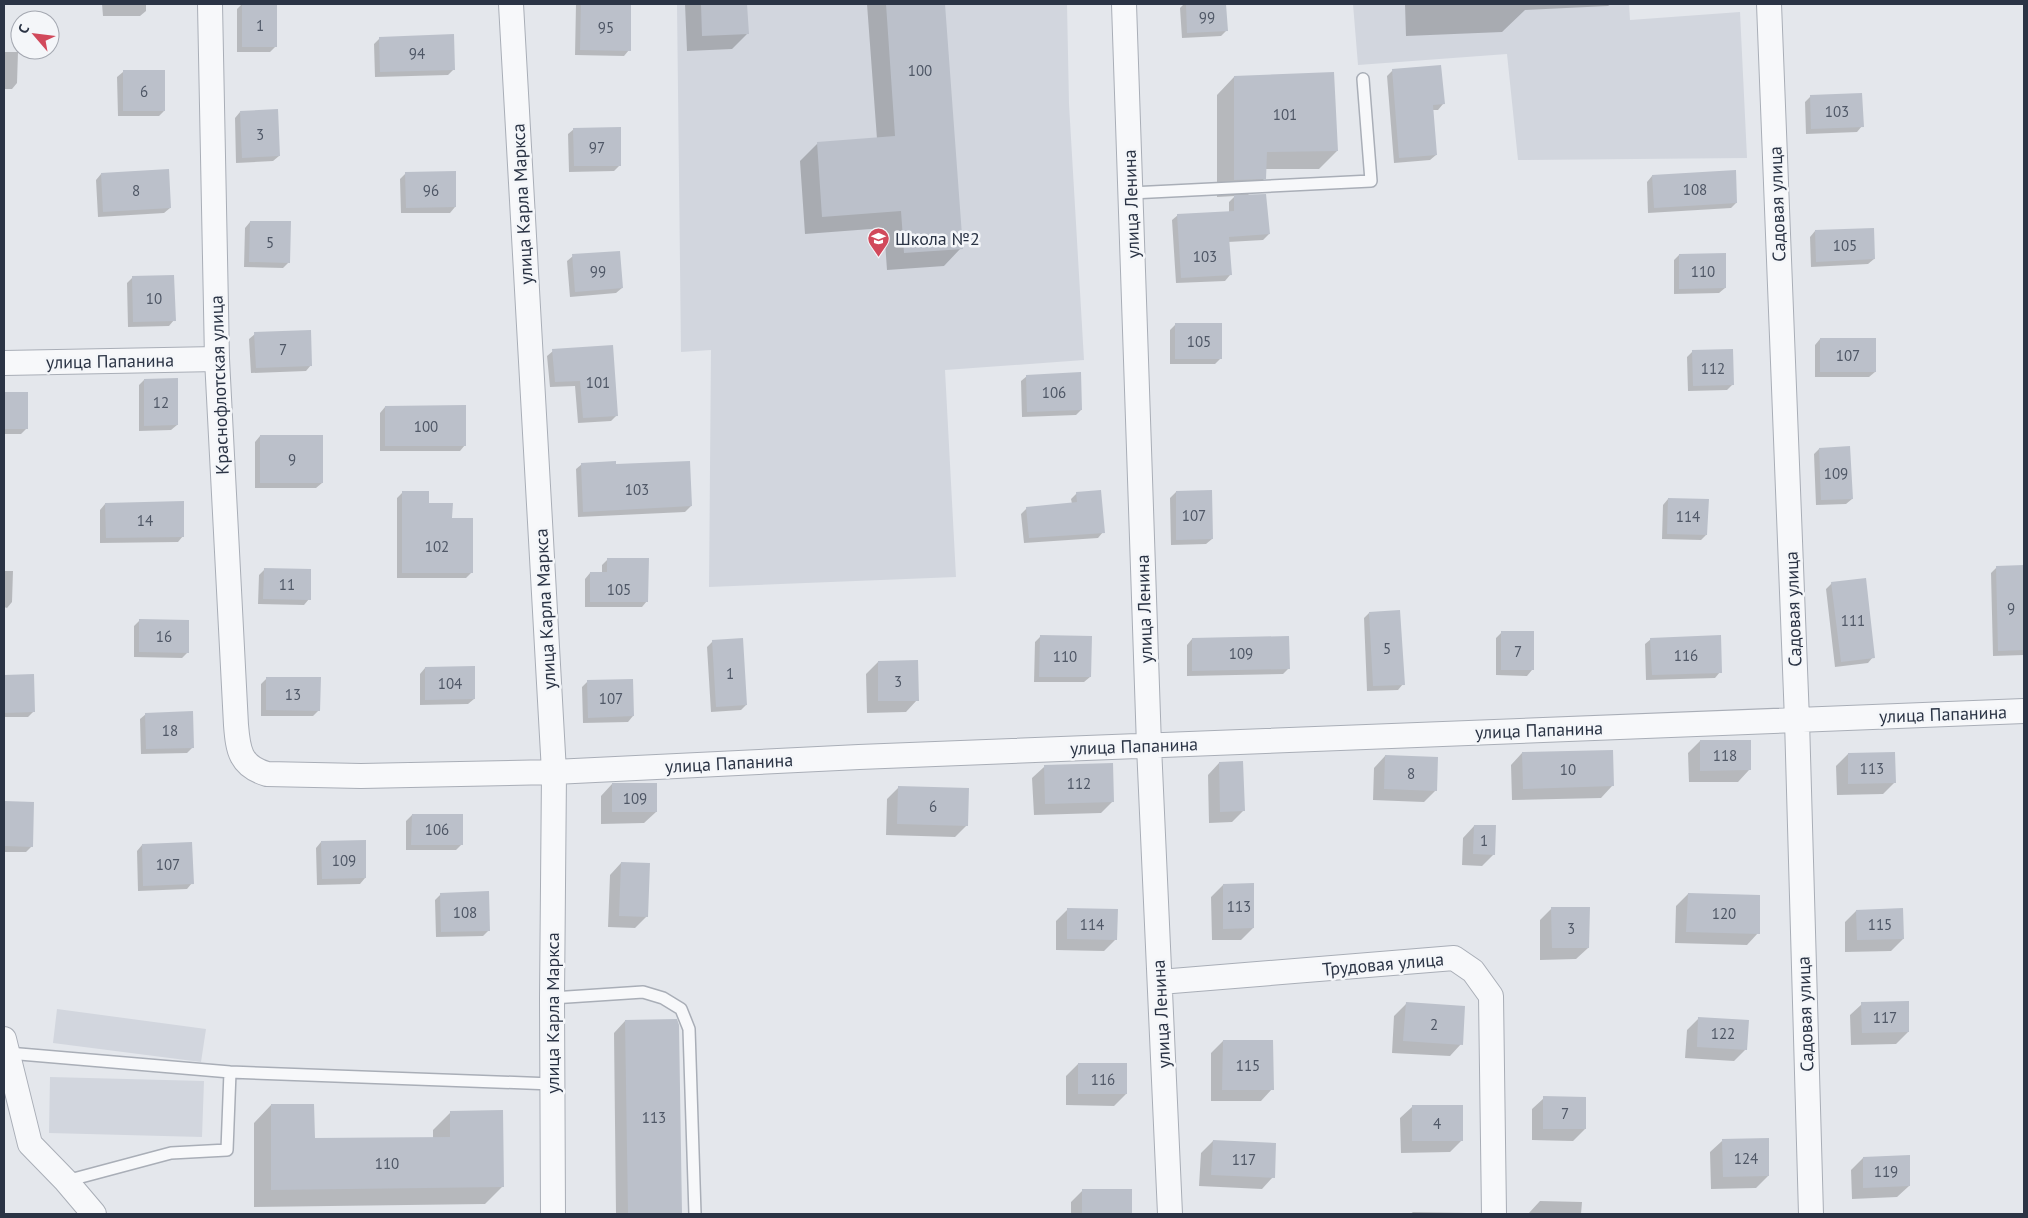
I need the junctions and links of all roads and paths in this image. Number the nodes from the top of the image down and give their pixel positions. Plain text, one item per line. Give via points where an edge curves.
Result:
1 (210, 4) edge
2 (511, 4) edge
3 (1124, 4) edge
4 (1769, 4) edge
5 (1363, 79) dead end
6 (1131, 193) junction
7 (217, 360) junction
8 (4, 363) edge
9 (2024, 711) edge
10 (1797, 720) junction
11 (1149, 746) junction
12 (247, 764) joint
13 (554, 772) junction
14 (1160, 982) junction
15 (552, 998) junction
16 (6, 1046) edge
17 (230, 1072) junction
18 (552, 1084) junction
19 (66, 1181) junction
20 (94, 1214) edge
21 (553, 1214) edge
22 (694, 1214) edge
23 (1170, 1214) edge
24 (1494, 1214) edge
25 (1811, 1214) edge

1 - 7 street, Краснофлотская улица
2 - 13 street, улица Карла Маркса
3 - 6 street, улица Ленина
4 - 10 street, Садовая улица
5 - 6 lane via 1370,181
6 - 11 street, улица Ленина
7 - 8 street, улица Папанина
7 - 12 street, Краснофлотская улица via 236,725 238,749
9 - 10 street, улица Папанина
10 - 11 street, улица Папанина
10 - 25 street, Садовая улица
11 - 13 street, улица Папанина
11 - 14 street, улица Ленина
12 - 13 street, улица Папанина via 267,774 361,776
13 - 15 street, улица Карла Маркса
14 - 23 street, улица Ленина
14 - 24 street, Трудовая улица via 1454,958 1474,971 1491,996
15 - 18 street, улица Карла Маркса
15 - 22 lane via 643,992 663,998 680,1009 689,1029
16 - 17 lane
16 - 19 street via 30,1144
17 - 18 lane
17 - 19 lane via 227,1150 171,1153
18 - 21 street, улица Карла Маркса
19 - 20 street

